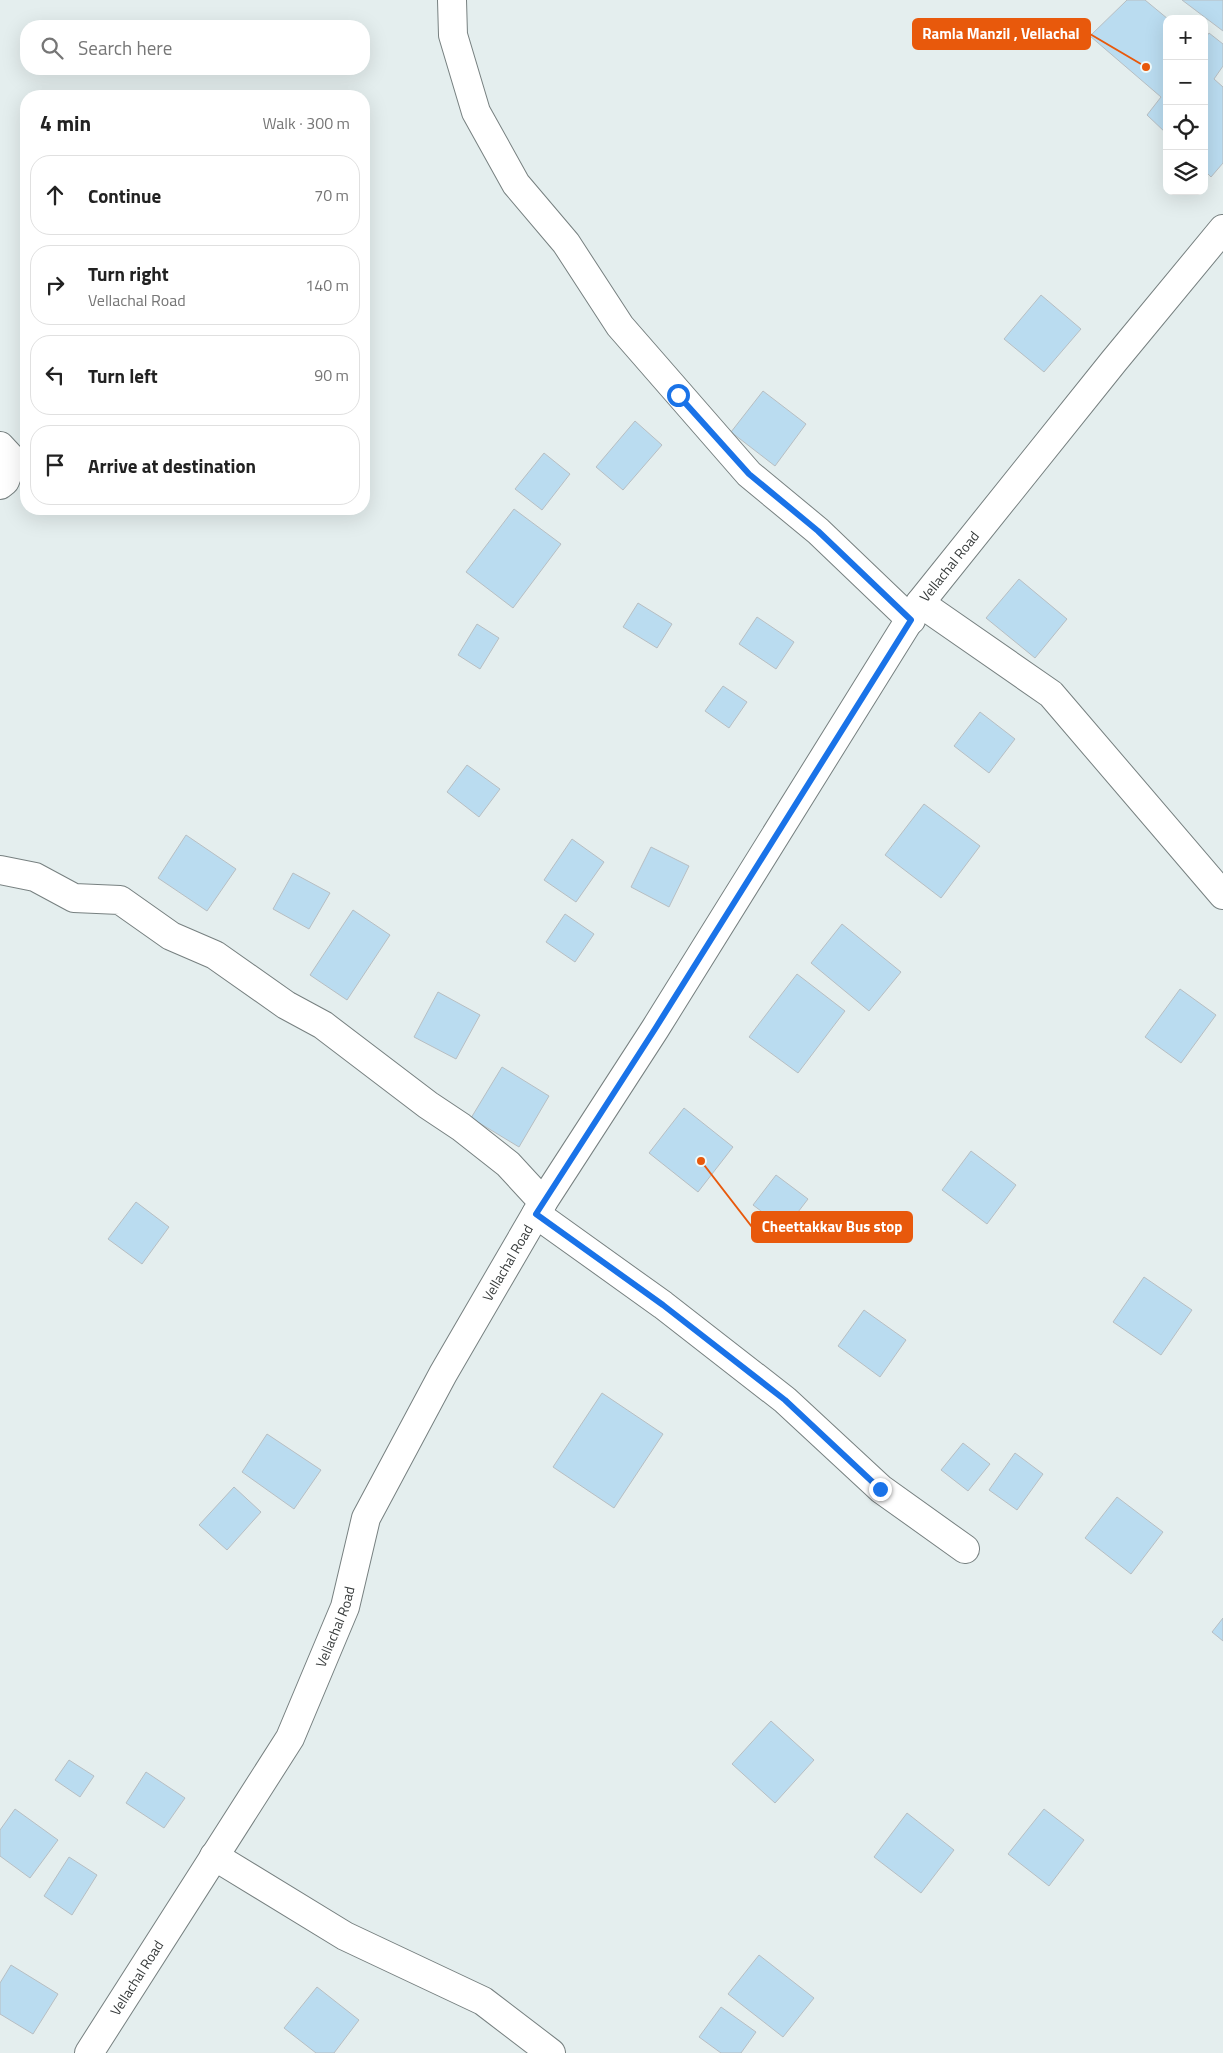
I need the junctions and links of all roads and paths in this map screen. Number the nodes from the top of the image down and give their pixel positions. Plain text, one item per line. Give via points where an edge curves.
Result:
1 (452, 0) edge
2 (1223, 229) edge
3 (0, 446) edge
4 (0, 485) edge
5 (915, 611) junction
6 (0, 870) edge
7 (1223, 895) edge
8 (540, 1208) junction
9 (966, 1549) dead end
10 (214, 1856) junction
11 (89, 2053) edge
12 (551, 2053) edge

1 - 5 street via 453,35 476,112 516,184 566,242 620,326 749,474
2 - 5 street, Vellachal Road via 1114,360
3 - 4 street via 14,460 6,480
5 - 7 street via 1051,694
5 - 8 street, Vellachal Road
6 - 8 street via 35,877 74,898 120,900 171,936 215,955 286,1005 323,1025 461,1127 508,1164
8 - 9 street via 785,1400 880,1489
8 - 10 street, Vellachal Road via 442,1374 366,1518 346,1607 290,1738
10 - 11 street, Vellachal Road
10 - 12 street via 345,1936 483,2001

